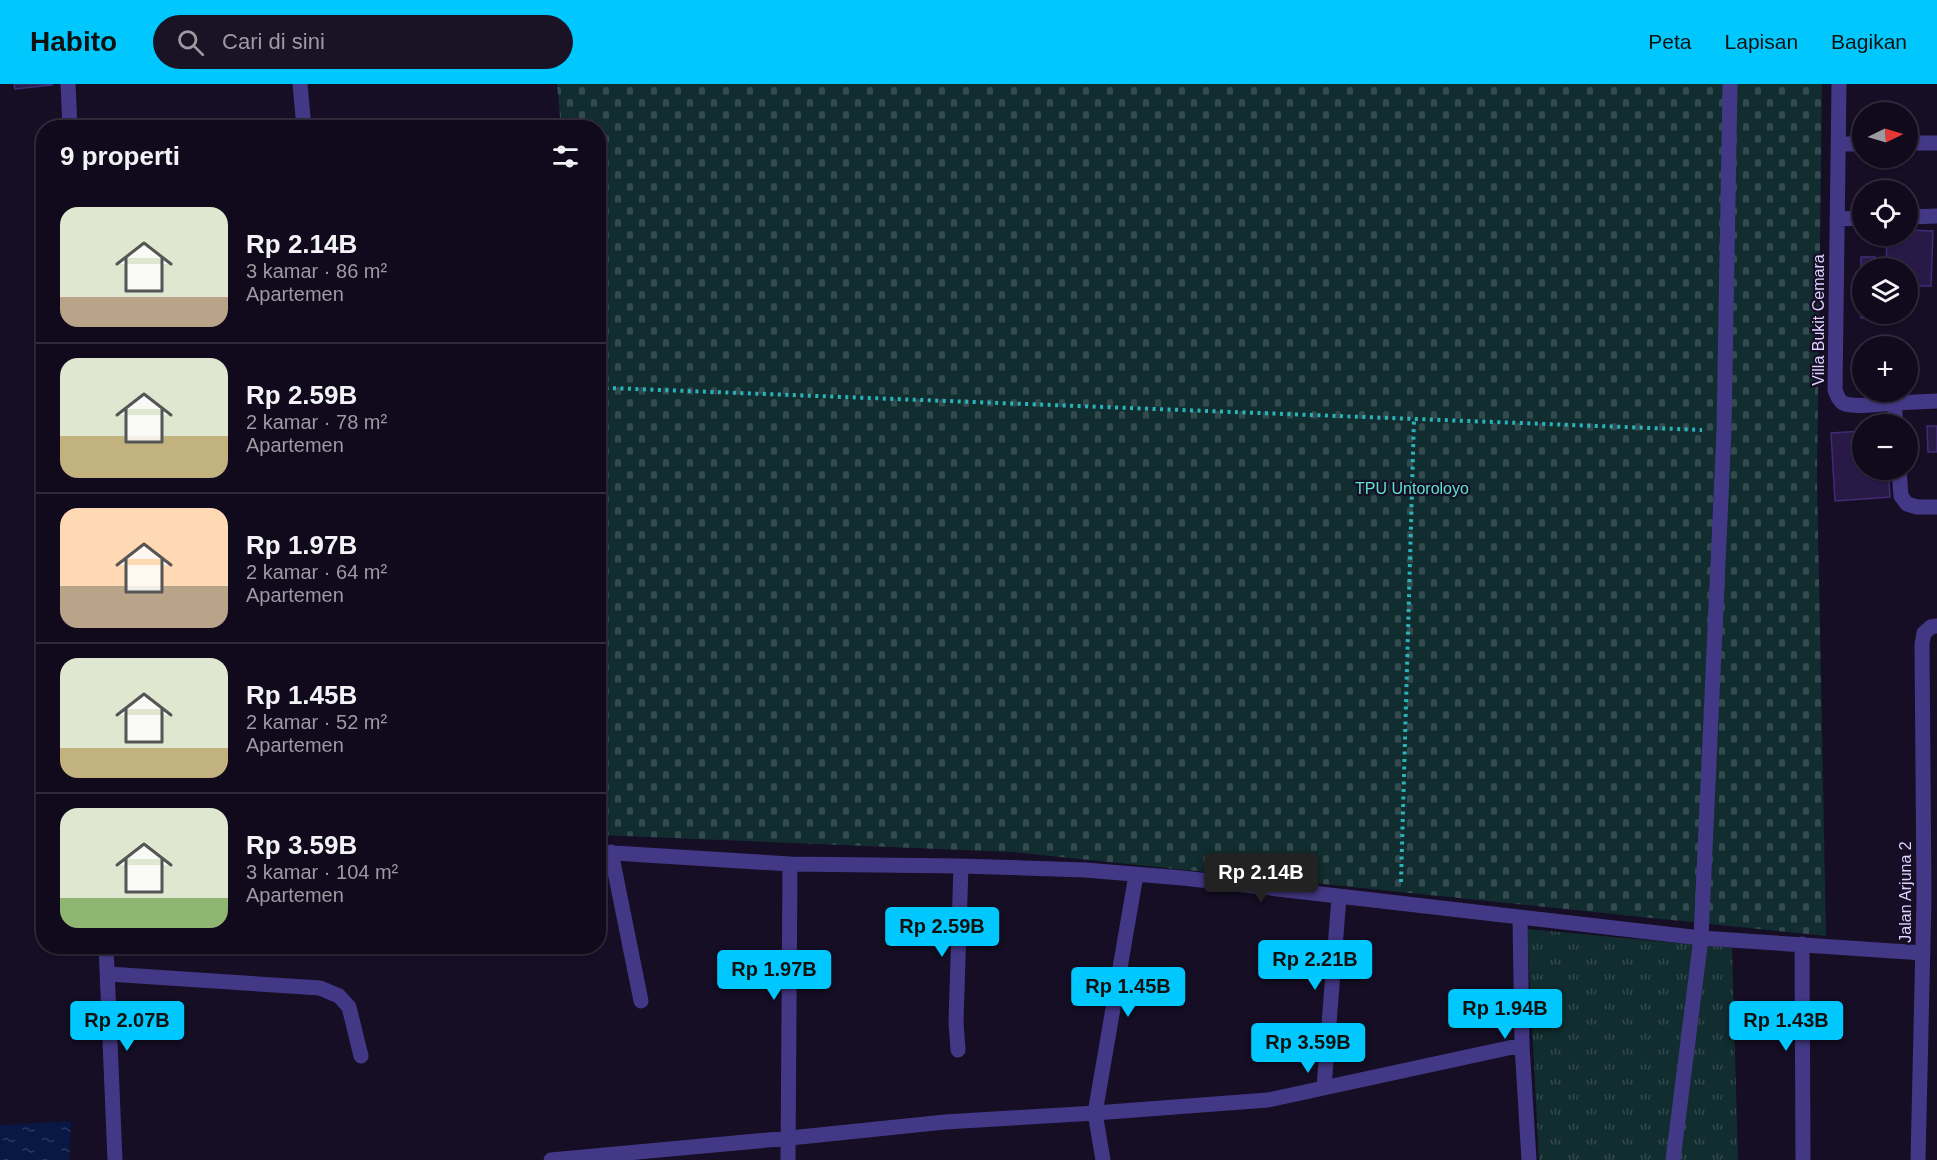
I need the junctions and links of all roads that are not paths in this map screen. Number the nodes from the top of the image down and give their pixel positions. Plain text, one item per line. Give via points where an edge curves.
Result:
1 (68, 84) edge
2 (300, 84) edge
3 (1730, 84) edge
4 (1839, 84) edge
5 (70, 120) edge
6 (303, 120) edge
7 (1918, 143) edge
8 (1937, 143) edge
9 (1838, 144) junction
10 (1852, 144) edge
11 (1937, 216) edge
12 (1918, 217) edge
13 (1852, 218) edge
14 (1836, 219) junction
15 (1937, 401) edge
16 (1894, 403) junction
17 (1895, 414) edge
18 (1900, 480) edge
19 (1937, 507) edge
20 (1934, 627) edge
21 (606, 852) edge
22 (606, 856) edge
23 (790, 864) junction
24 (961, 866) junction
25 (1136, 875) junction
26 (1339, 897) junction
27 (1930, 898) edge
28 (1520, 918) junction
29 (1701, 938) junction
30 (1802, 944) junction
31 (1923, 953) junction
32 (107, 954) edge
33 (108, 974) junction
34 (641, 1001) dead end
35 (1522, 1045) junction
36 (958, 1050) dead end
37 (361, 1056) dead end
38 (1324, 1087) junction
39 (1095, 1113) junction
40 (790, 1138) junction
41 (654, 1155) edge
42 (115, 1160) edge
43 (551, 1160) edge
44 (789, 1160) edge
45 (1103, 1160) edge
46 (1529, 1160) edge
47 (1673, 1160) edge
48 (1803, 1160) edge
49 (1918, 1160) edge

1 - 5 street
2 - 6 street
3 - 29 street via 1724,431
4 - 9 street
7 - 8 street
9 - 10 street
9 - 14 street
11 - 12 street
13 - 14 street
14 - 16 street, Villa Bukit Cemara via 1835,390 1842,403
15 - 16 street, Villa Bukit Cemara
16 - 17 street
18 - 19 street via 1901,496 1907,504
20 - 27 street, Jalan Arjuna 2 via 1924,633 1922,644
21 - 23 street
22 - 34 street
23 - 24 street
23 - 40 street
24 - 25 street
24 - 36 street
25 - 26 street
25 - 39 street
26 - 28 street
26 - 38 street
27 - 31 street, Jalan Arjuna 2
28 - 29 street
28 - 35 street
29 - 30 street
29 - 47 street
30 - 31 street
30 - 48 street
31 - 49 street, Jalan Arjuna 2
32 - 33 street
33 - 37 street via 320,988 339,996 349,1007
33 - 42 street
35 - 38 street
35 - 46 street
38 - 39 street via 1268,1100
39 - 40 street via 945,1122
39 - 45 street
40 - 41 street
40 - 44 street
41 - 43 street

